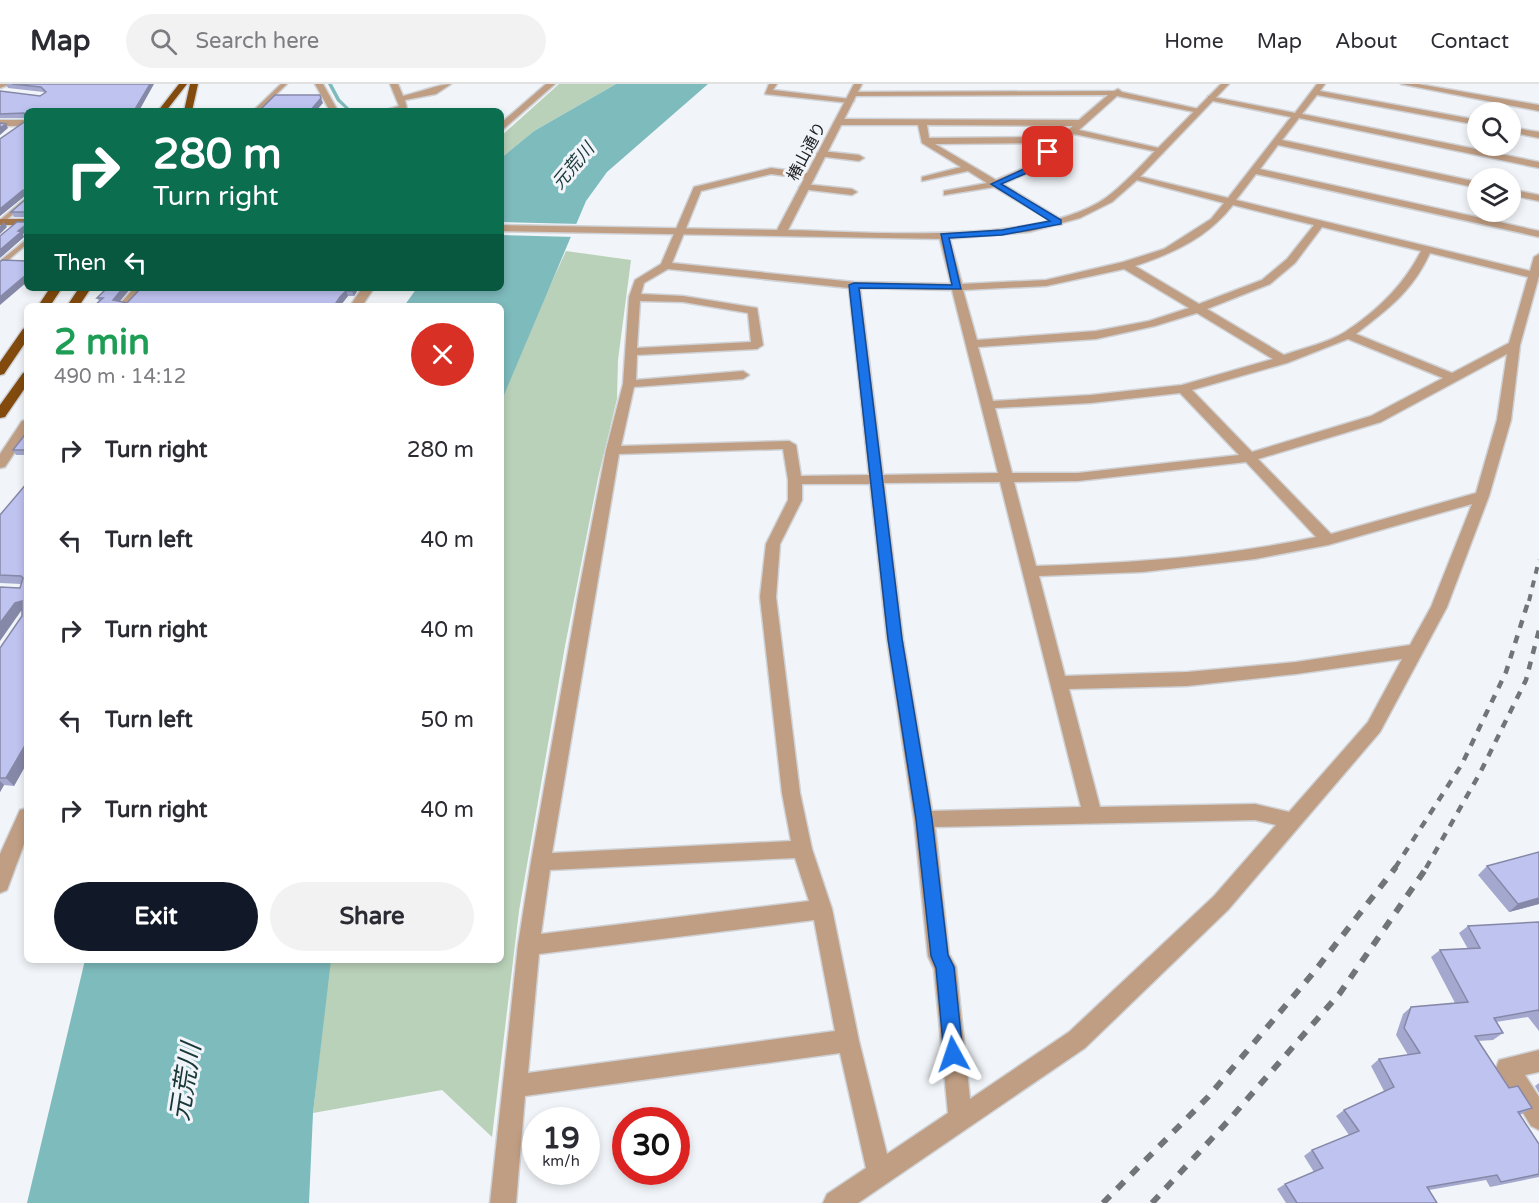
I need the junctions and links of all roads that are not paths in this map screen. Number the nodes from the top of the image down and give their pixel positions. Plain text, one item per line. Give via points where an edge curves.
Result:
1 (174, 84) edge
2 (183, 84) edge
3 (194, 84) edge
4 (204, 84) edge
5 (284, 84) edge
6 (319, 84) edge
7 (394, 84) edge
8 (447, 84) edge
9 (550, 84) edge
10 (773, 84) edge
11 (858, 84) edge
12 (942, 84) edge
13 (1126, 84) edge
14 (1225, 84) edge
15 (1406, 84) edge
16 (0, 86) edge
17 (9, 88) edge
18 (1318, 88) edge
19 (0, 91) edge
20 (938, 93) junction
21 (1116, 93) junction
22 (852, 97) junction
23 (1211, 98) junction
24 (403, 105) edge
25 (163, 108) edge
26 (164, 108) edge
27 (189, 108) edge
28 (190, 108) edge
29 (259, 108) edge
30 (332, 108) edge
31 (1539, 108) edge
32 (1199, 110) junction
33 (1296, 116) junction
34 (1467, 121) edge
35 (838, 122) junction
36 (0, 123) edge
37 (24, 123) edge
38 (504, 123) edge
39 (922, 123) junction
40 (1083, 123) junction
41 (24, 124) edge
42 (1073, 131) junction
43 (1521, 131) edge
44 (8, 135) edge
45 (1539, 135) edge
46 (1062, 140) junction
47 (925, 141) junction
48 (1277, 142) junction
49 (1160, 151) junction
50 (821, 153) junction
51 (859, 158) dead end
52 (1539, 165) edge
53 (968, 168) junction
54 (1255, 171) junction
55 (809, 176) junction
56 (1134, 178) junction
57 (925, 179) dead end
58 (1467, 183) edge
59 (995, 184) junction
60 (804, 187) junction
61 (852, 192) dead end
62 (947, 193) dead end
63 (1521, 194) edge
64 (1539, 198) edge
65 (1231, 201) junction
66 (24, 202) edge
67 (1, 222) edge
68 (1058, 222) junction
69 (1320, 223) junction
70 (20, 224) edge
71 (504, 228) edge
72 (682, 232) junction
73 (781, 233) junction
74 (1539, 234) edge
75 (944, 236) junction
76 (24, 244) edge
77 (1427, 249) junction
78 (1539, 257) edge
79 (0, 264) edge
80 (1126, 265) junction
81 (666, 266) junction
82 (1534, 275) junction
83 (854, 285) junction
84 (958, 287) junction
85 (137, 291) edge
86 (635, 297) junction
87 (127, 303) edge
88 (1197, 309) junction
89 (24, 335) edge
90 (1348, 335) junction
91 (972, 344) junction
92 (1514, 345) junction
93 (631, 352) junction
94 (1283, 360) junction
95 (1, 368) edge
96 (744, 375) dead end
97 (1453, 378) junction
98 (24, 380) edge
99 (629, 384) junction
100 (1182, 389) junction
101 (988, 405) junction
102 (0, 414) edge
103 (24, 428) edge
104 (613, 450) junction
105 (1248, 458) junction
106 (0, 464) edge
107 (1007, 479) junction
108 (795, 480) junction
109 (876, 480) junction
110 (1482, 496) junction
111 (1328, 540) junction
112 (1030, 571) junction
113 (1414, 651) junction
114 (1059, 683) junction
115 (1093, 817) junction
116 (924, 819) junction
117 (1293, 820) junction
118 (24, 822) edge
119 (802, 849) junction
120 (541, 862) junction
121 (0, 884) edge
122 (822, 909) junction
123 (529, 945) junction
124 (848, 1041) junction
125 (1539, 1061) edge
126 (515, 1086) junction
127 (1539, 1118) edge
128 (960, 1119) junction
129 (880, 1174) junction
130 (503, 1203) edge
131 (836, 1203) edge

1 - 25 highway
2 - 26 highway
3 - 27 highway
4 - 28 highway
5 - 29 lane
6 - 30 street
7 - 24 street
8 - 24 street
9 - 38 street
10 - 22 street via 768,92
11 - 22 street, 椿山通り
12 - 20 street
13 - 21 street
14 - 23 street
15 - 31 street
16 - 17 street
17 - 19 lane
18 - 33 street
18 - 34 street
20 - 21 street
20 - 22 street
21 - 32 street
21 - 40 street
22 - 35 street, 椿山通り
23 - 32 street
23 - 33 street
32 - 49 street
33 - 48 street
33 - 52 street
35 - 39 street
35 - 50 street, 椿山通り
36 - 37 street
39 - 40 street
39 - 47 street
40 - 42 street
41 - 44 street
42 - 46 street
42 - 49 street
43 - 45 street
46 - 47 street
46 - 59 street via 1027,170
47 - 53 street
48 - 54 street
48 - 58 street
49 - 56 street
50 - 51 street
50 - 55 street, 椿山通り
53 - 57 street
53 - 59 street
54 - 65 street
54 - 74 street
55 - 60 street, 椿山通り
55 - 72 street via 771,171 698,189
56 - 65 street
56 - 68 street via 1109,200
59 - 62 street
59 - 68 street
60 - 61 street
60 - 73 street, 椿山通り
63 - 64 street
65 - 69 street
65 - 80 street via 1215,221 1194,236 1168,251
66 - 67 lane
67 - 70 main road
68 - 75 street via 1002,232
69 - 77 street
69 - 88 street via 1291,261 1266,282
71 - 72 street
72 - 73 street
72 - 81 street
73 - 75 street
75 - 84 street
76 - 79 lane
77 - 82 street
77 - 90 street via 1398,295
78 - 82 street
80 - 84 street via 1046,283
80 - 88 street
81 - 83 street
81 - 86 street via 639,282
82 - 92 street
83 - 84 street
83 - 109 street
84 - 91 street
85 - 87 street
86 - 93 street
86 - 93 street via 682,299 753,310 757,345
88 - 91 street via 1151,324 1096,334
88 - 94 street
89 - 95 highway
90 - 94 street
90 - 97 street
91 - 101 street
92 - 97 street
92 - 110 street via 1504,420
93 - 99 street
94 - 100 street
96 - 99 street
97 - 105 street via 1376,419
98 - 102 highway
99 - 104 street
100 - 101 street
100 - 105 street
101 - 107 street
103 - 106 street
104 - 108 street via 789,445
104 - 120 street
105 - 107 street via 1078,477
105 - 111 street
107 - 109 street
107 - 112 street
108 - 109 street
108 - 119 street via 795,500 772,544 768,597 791,793
109 - 116 street via 895,639
110 - 111 street
110 - 113 street via 1439,606
111 - 112 street via 1130,569
112 - 114 street
113 - 114 street via 1187,679
113 - 117 street via 1374,727
114 - 115 street
115 - 116 street
115 - 117 street via 1255,812
116 - 128 street via 939,956 945,967
117 - 128 street via 1221,903 1077,1040
118 - 121 street
119 - 120 street
119 - 122 street
120 - 123 street
122 - 123 street
122 - 124 street
123 - 126 street
124 - 126 street
124 - 129 street
125 - 127 street via 1507,1068
126 - 130 street
128 - 129 street
129 - 131 street

